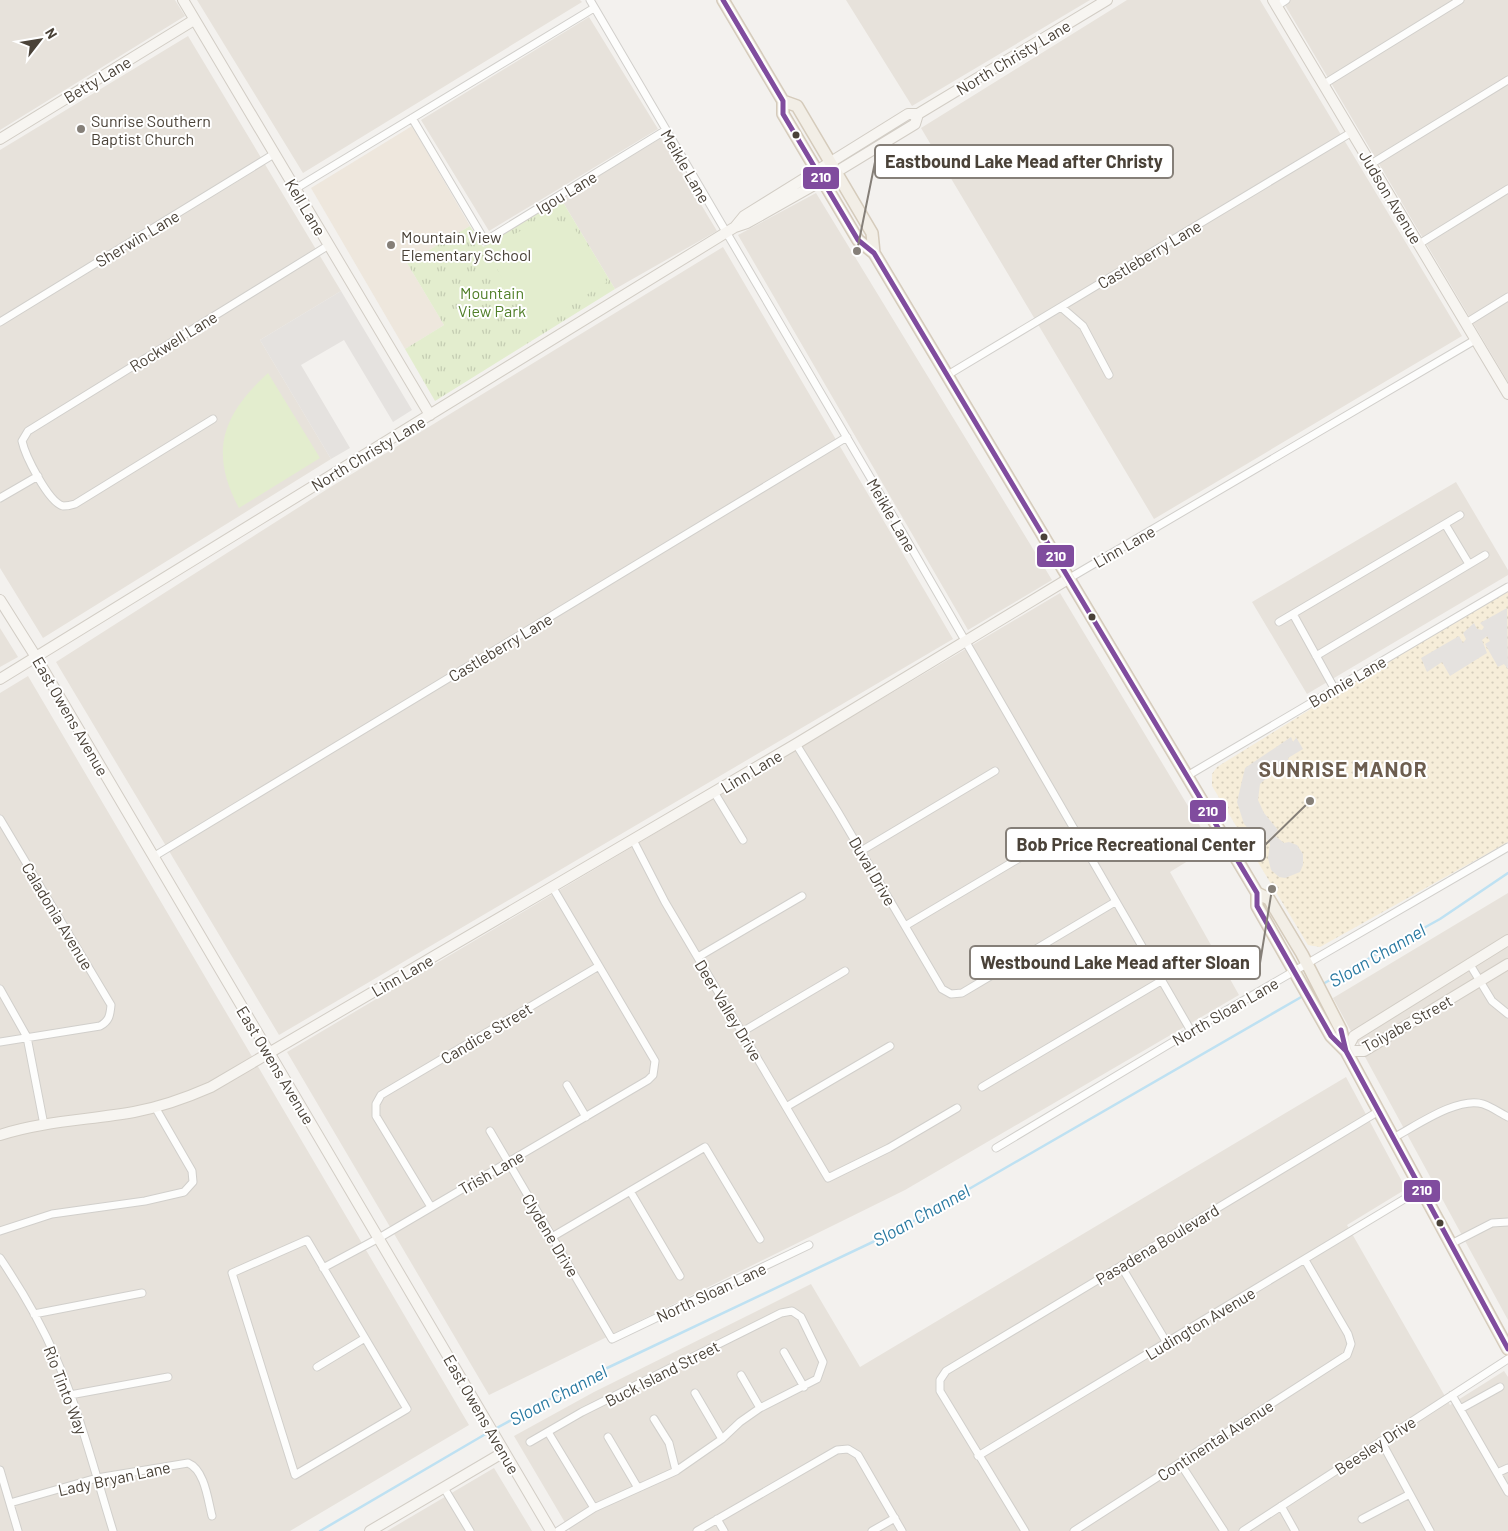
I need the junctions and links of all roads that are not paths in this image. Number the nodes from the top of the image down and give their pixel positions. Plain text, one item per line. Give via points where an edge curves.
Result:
1 (182, 0) edge
2 (590, 0) edge
3 (723, 0) edge
4 (1107, 0) edge
5 (1460, 0) edge
6 (1279, 2) edge
7 (594, 8) junction
8 (194, 20) junction
9 (1508, 80) edge
10 (1324, 84) junction
11 (783, 101) junction
12 (918, 114) junction
13 (412, 118) junction
14 (666, 130) junction
15 (1352, 132) junction
16 (0, 139) edge
17 (274, 154) junction
18 (830, 162) junction
19 (1371, 164) junction
20 (817, 170) junction
21 (836, 172) junction
22 (823, 180) junction
23 (295, 189) junction
24 (1508, 189) edge
25 (735, 227) junction
26 (725, 233) junction
27 (1419, 244) junction
28 (329, 245) junction
29 (874, 253) junction
30 (1508, 297) edge
31 (1061, 307) junction
32 (0, 322) edge
33 (1466, 323) junction
34 (1476, 340) junction
35 (1109, 375) dead end
36 (946, 376) junction
37 (1508, 394) edge
38 (430, 415) junction
39 (213, 420) dead end
40 (846, 437) junction
41 (38, 476) junction
42 (0, 498) edge
43 (1460, 515) dead end
44 (1445, 524) junction
45 (1485, 555) dead end
46 (1468, 564) junction
47 (1068, 579) junction
48 (1508, 587) edge
49 (0, 600) edge
50 (1293, 614) junction
51 (1279, 622) dead end
52 (963, 641) junction
53 (1316, 656) junction
54 (36, 657) junction
55 (0, 679) edge
56 (1334, 688) junction
57 (796, 744) junction
58 (995, 771) dead end
59 (1187, 776) junction
60 (714, 792) junction
61 (0, 818) edge
62 (633, 840) junction
63 (743, 840) dead end
64 (1038, 847) dead end
65 (1508, 847) edge
66 (861, 851) junction
67 (154, 857) junction
68 (553, 888) junction
69 (1257, 893) junction
70 (802, 896) dead end
71 (1115, 902) junction
72 (905, 926) junction
73 (1508, 940) edge
74 (698, 957) junction
75 (1306, 964) junction
76 (1468, 964) junction
77 (1508, 964) edge
78 (599, 966) junction
79 (845, 971) dead end
80 (1295, 971) junction
81 (1161, 981) junction
82 (1479, 981) junction
83 (0, 988) edge
84 (1508, 1014) edge
85 (1191, 1031) junction
86 (742, 1032) junction
87 (27, 1037) junction
88 (0, 1042) edge
89 (890, 1046) dead end
90 (1346, 1051) junction
91 (268, 1053) junction
92 (567, 1085) dead end
93 (982, 1087) dead end
94 (155, 1107) junction
95 (786, 1107) junction
96 (957, 1108) dead end
97 (1379, 1111) junction
98 (1508, 1116) edge
99 (586, 1117) junction
100 (44, 1125) junction
101 (490, 1132) dead end
102 (0, 1135) edge
103 (1393, 1138) junction
104 (996, 1148) dead end
105 (508, 1162) junction
106 (1421, 1189) junction
107 (630, 1191) junction
108 (431, 1207) junction
109 (1508, 1222) edge
110 (0, 1231) edge
111 (552, 1237) junction
112 (379, 1238) junction
113 (760, 1239) dead end
114 (1451, 1244) junction
115 (810, 1245) dead end
116 (0, 1258) edge
117 (1304, 1260) junction
118 (1121, 1266) junction
119 (323, 1268) junction
120 (680, 1276) dead end
121 (142, 1293) dead end
122 (34, 1314) junction
123 (365, 1338) junction
124 (612, 1339) joint
125 (1167, 1342) junction
126 (1508, 1349) edge
127 (784, 1352) dead end
128 (1508, 1358) edge
129 (317, 1367) dead end
130 (741, 1375) dead end
131 (168, 1378) dead end
132 (804, 1387) junction
133 (1500, 1387) dead end
134 (695, 1393) dead end
135 (70, 1395) junction
136 (1452, 1395) junction
137 (760, 1408) junction
138 (1462, 1408) junction
139 (654, 1419) dead end
140 (548, 1432) junction
141 (608, 1437) dead end
142 (722, 1439) junction
143 (1382, 1441) junction
144 (530, 1442) dead end
145 (504, 1452) junction
146 (978, 1456) junction
147 (1180, 1462) junction
148 (1508, 1468) edge
149 (0, 1470) edge
150 (676, 1471) junction
151 (1498, 1473) junction
152 (97, 1478) junction
153 (444, 1488) junction
154 (638, 1488) junction
155 (1508, 1492) edge
156 (1410, 1494) junction
157 (10, 1503) junction
158 (1281, 1506) junction
159 (594, 1508) junction
160 (212, 1516) dead end
161 (895, 1518) junction
162 (717, 1519) junction
163 (1362, 1519) dead end
164 (18, 1531) edge
165 (113, 1531) edge
166 (370, 1531) edge
167 (470, 1531) edge
168 (551, 1531) edge
169 (558, 1531) edge
170 (697, 1531) edge
171 (724, 1531) edge
172 (872, 1531) edge
173 (902, 1531) edge
174 (1025, 1531) edge
175 (1074, 1531) edge
176 (1224, 1531) edge
177 (1243, 1531) edge
178 (1295, 1531) edge
179 (1430, 1531) edge

1 - 8 street, Kell Lane
2 - 7 street, Meikle Lane
3 - 11 main road
4 - 12 street, North Christy Lane
5 - 10 street
6 - 10 street, Judson Avenue
7 - 13 street
7 - 14 street, Meikle Lane
8 - 16 street, Betty Lane
8 - 17 street, Kell Lane
9 - 19 street
10 - 15 street, Judson Avenue
11 - 18 main road via 797,106
11 - 20 main road via 784,114
12 - 18 street, North Christy Lane via 908,114
12 - 21 street, North Christy Lane via 915,124
13 - 14 street, Igou Lane via 485,241
13 - 23 street
14 - 26 street, Meikle Lane
15 - 19 street, Judson Avenue
15 - 31 street, Castleberry Lane
17 - 23 street, Kell Lane
17 - 32 street, Sherwin Lane
18 - 20 street, North Christy Lane
18 - 21 main road
19 - 27 street, Judson Avenue
20 - 22 main road
20 - 25 street, North Christy Lane via 744,216
21 - 22 street, North Christy Lane
21 - 29 main road via 872,233
22 - 25 street, North Christy Lane
22 - 29 main road via 858,240
23 - 28 street, Kell Lane
24 - 27 street
25 - 26 street, North Christy Lane
26 - 38 street, North Christy Lane
26 - 40 street, Meikle Lane
27 - 33 street, Judson Avenue
28 - 38 street, Kell Lane
28 - 41 street, Rockwell Lane via 28,430 22,440 24,454
29 - 36 main road
30 - 33 street
31 - 35 street via 1083,326
31 - 36 street, Castleberry Lane
33 - 34 street, Judson Avenue
34 - 37 street, Judson Avenue
34 - 47 street, Linn Lane
36 - 47 main road
38 - 54 street, North Christy Lane
39 - 41 street via 75,504 63,506 52,499
40 - 52 street, Meikle Lane
40 - 67 street, Castleberry Lane
41 - 42 street
43 - 44 street
44 - 46 street
44 - 50 street
45 - 46 street
46 - 53 street
47 - 52 street, Linn Lane
47 - 59 main road
48 - 56 street, Bonnie Lane
49 - 54 street, East Owens Avenue
50 - 51 street
50 - 53 street
52 - 57 street, Linn Lane
52 - 71 street, Meikle Lane
53 - 56 street
54 - 55 street, North Christy Lane
54 - 67 street, East Owens Avenue
56 - 59 street, Bonnie Lane
57 - 60 street, Linn Lane
57 - 66 street, Duval Drive
58 - 66 street
59 - 69 main road
60 - 62 street, Linn Lane
60 - 63 street
61 - 87 street, Caladonia Avenue via 111,1005 107,1022 100,1026
62 - 68 street, Linn Lane
62 - 74 street, Deer Valley Drive
64 - 72 street
65 - 75 street, North Sloan Lane
66 - 72 street, Duval Drive
67 - 91 street, East Owens Avenue
68 - 78 street
68 - 91 street, Linn Lane
69 - 75 main road via 1269,899
69 - 80 main road via 1257,906
70 - 74 street
71 - 72 street, Duval Drive via 962,993 951,994 942,989
71 - 81 street, Meikle Lane
73 - 76 street, Toiyabe Street
74 - 86 street, Deer Valley Drive
75 - 80 street, North Sloan Lane
75 - 90 main road via 1341,1030
76 - 82 street
76 - 90 street, Toiyabe Street via 1354,1036
77 - 82 street, Toiyabe Street
78 - 99 street, Trish Lane via 655,1061 655,1071 648,1080
78 - 108 street, Candice Street via 381,1095 376,1104 376,1116
79 - 86 street
80 - 85 street, North Sloan Lane
80 - 90 main road via 1331,1036
81 - 85 street, Meikle Lane
81 - 93 street
82 - 84 street via 1492,1001
82 - 90 street, Toiyabe Street via 1364,1051
83 - 87 street
85 - 104 street, North Sloan Lane
86 - 95 street, Deer Valley Drive
87 - 88 street
87 - 100 street
89 - 95 street
90 - 97 main road
91 - 94 street, Linn Lane via 211,1087
91 - 112 street, East Owens Avenue
92 - 99 street
94 - 100 street, Linn Lane
94 - 110 street via 192,1171 193,1182 184,1192 52,1214
95 - 96 street, Deer Valley Drive via 828,1178 889,1148
97 - 103 main road
97 - 118 street, Pasadena Boulevard
98 - 103 street via 1482,1104 1467,1103 1454,1106
99 - 105 street, Trish Lane
100 - 102 street, Linn Lane
101 - 105 street, Clydene Drive
103 - 106 main road
105 - 108 street, Trish Lane
105 - 111 street, Clydene Drive
106 - 114 main road
106 - 117 street, Ludington Avenue
107 - 111 street
107 - 113 street via 705,1147
107 - 120 street
108 - 112 street, Trish Lane
109 - 114 street via 1492,1223
111 - 124 street, Clydene Drive
112 - 119 street, Trish Lane
112 - 145 street, East Owens Avenue
114 - 126 main road
115 - 124 street, North Sloan Lane
116 - 122 street, Rio Tinto Way
117 - 125 street, Ludington Avenue
117 - 147 street, Continental Avenue via 1348,1334 1351,1344 1347,1355
118 - 125 street
118 - 146 street, Pasadena Boulevard via 946,1371 940,1380 940,1391
119 - 123 street
119 - 123 street via 307,1240 232,1272 295,1475 407,1409
121 - 122 street
122 - 135 street, Rio Tinto Way via 56,1357
123 - 129 street
125 - 146 street, Ludington Avenue
127 - 132 street
128 - 136 street, Beesley Drive
130 - 137 street
131 - 135 street
132 - 137 street
132 - 140 street, Buck Island Street via 817,1379 823,1362 797,1313 781,1313
133 - 138 street
134 - 142 street
135 - 152 street, Rio Tinto Way
136 - 138 street
136 - 143 street, Beesley Drive
137 - 142 street
138 - 151 street
139 - 150 street via 669,1443
140 - 144 street, Buck Island Street
140 - 159 street
141 - 154 street
142 - 150 street
143 - 156 street
143 - 158 street, Beesley Drive
145 - 153 street
145 - 168 street, East Owens Avenue
146 - 174 street
147 - 175 street, Continental Avenue
147 - 176 street
148 - 151 street
149 - 157 street
150 - 154 street
151 - 155 street
152 - 157 street, Lady Bryan Lane
152 - 160 street, Lady Bryan Lane via 188,1463 194,1465 200,1476
152 - 165 street, Rio Tinto Way
153 - 166 street
153 - 167 street
154 - 159 street
156 - 163 street
156 - 179 street
157 - 164 street
158 - 177 street, Beesley Drive
158 - 178 street
159 - 169 street
161 - 162 street via 858,1455 848,1449 837,1450
161 - 172 street
161 - 173 street
162 - 170 street
162 - 171 street

